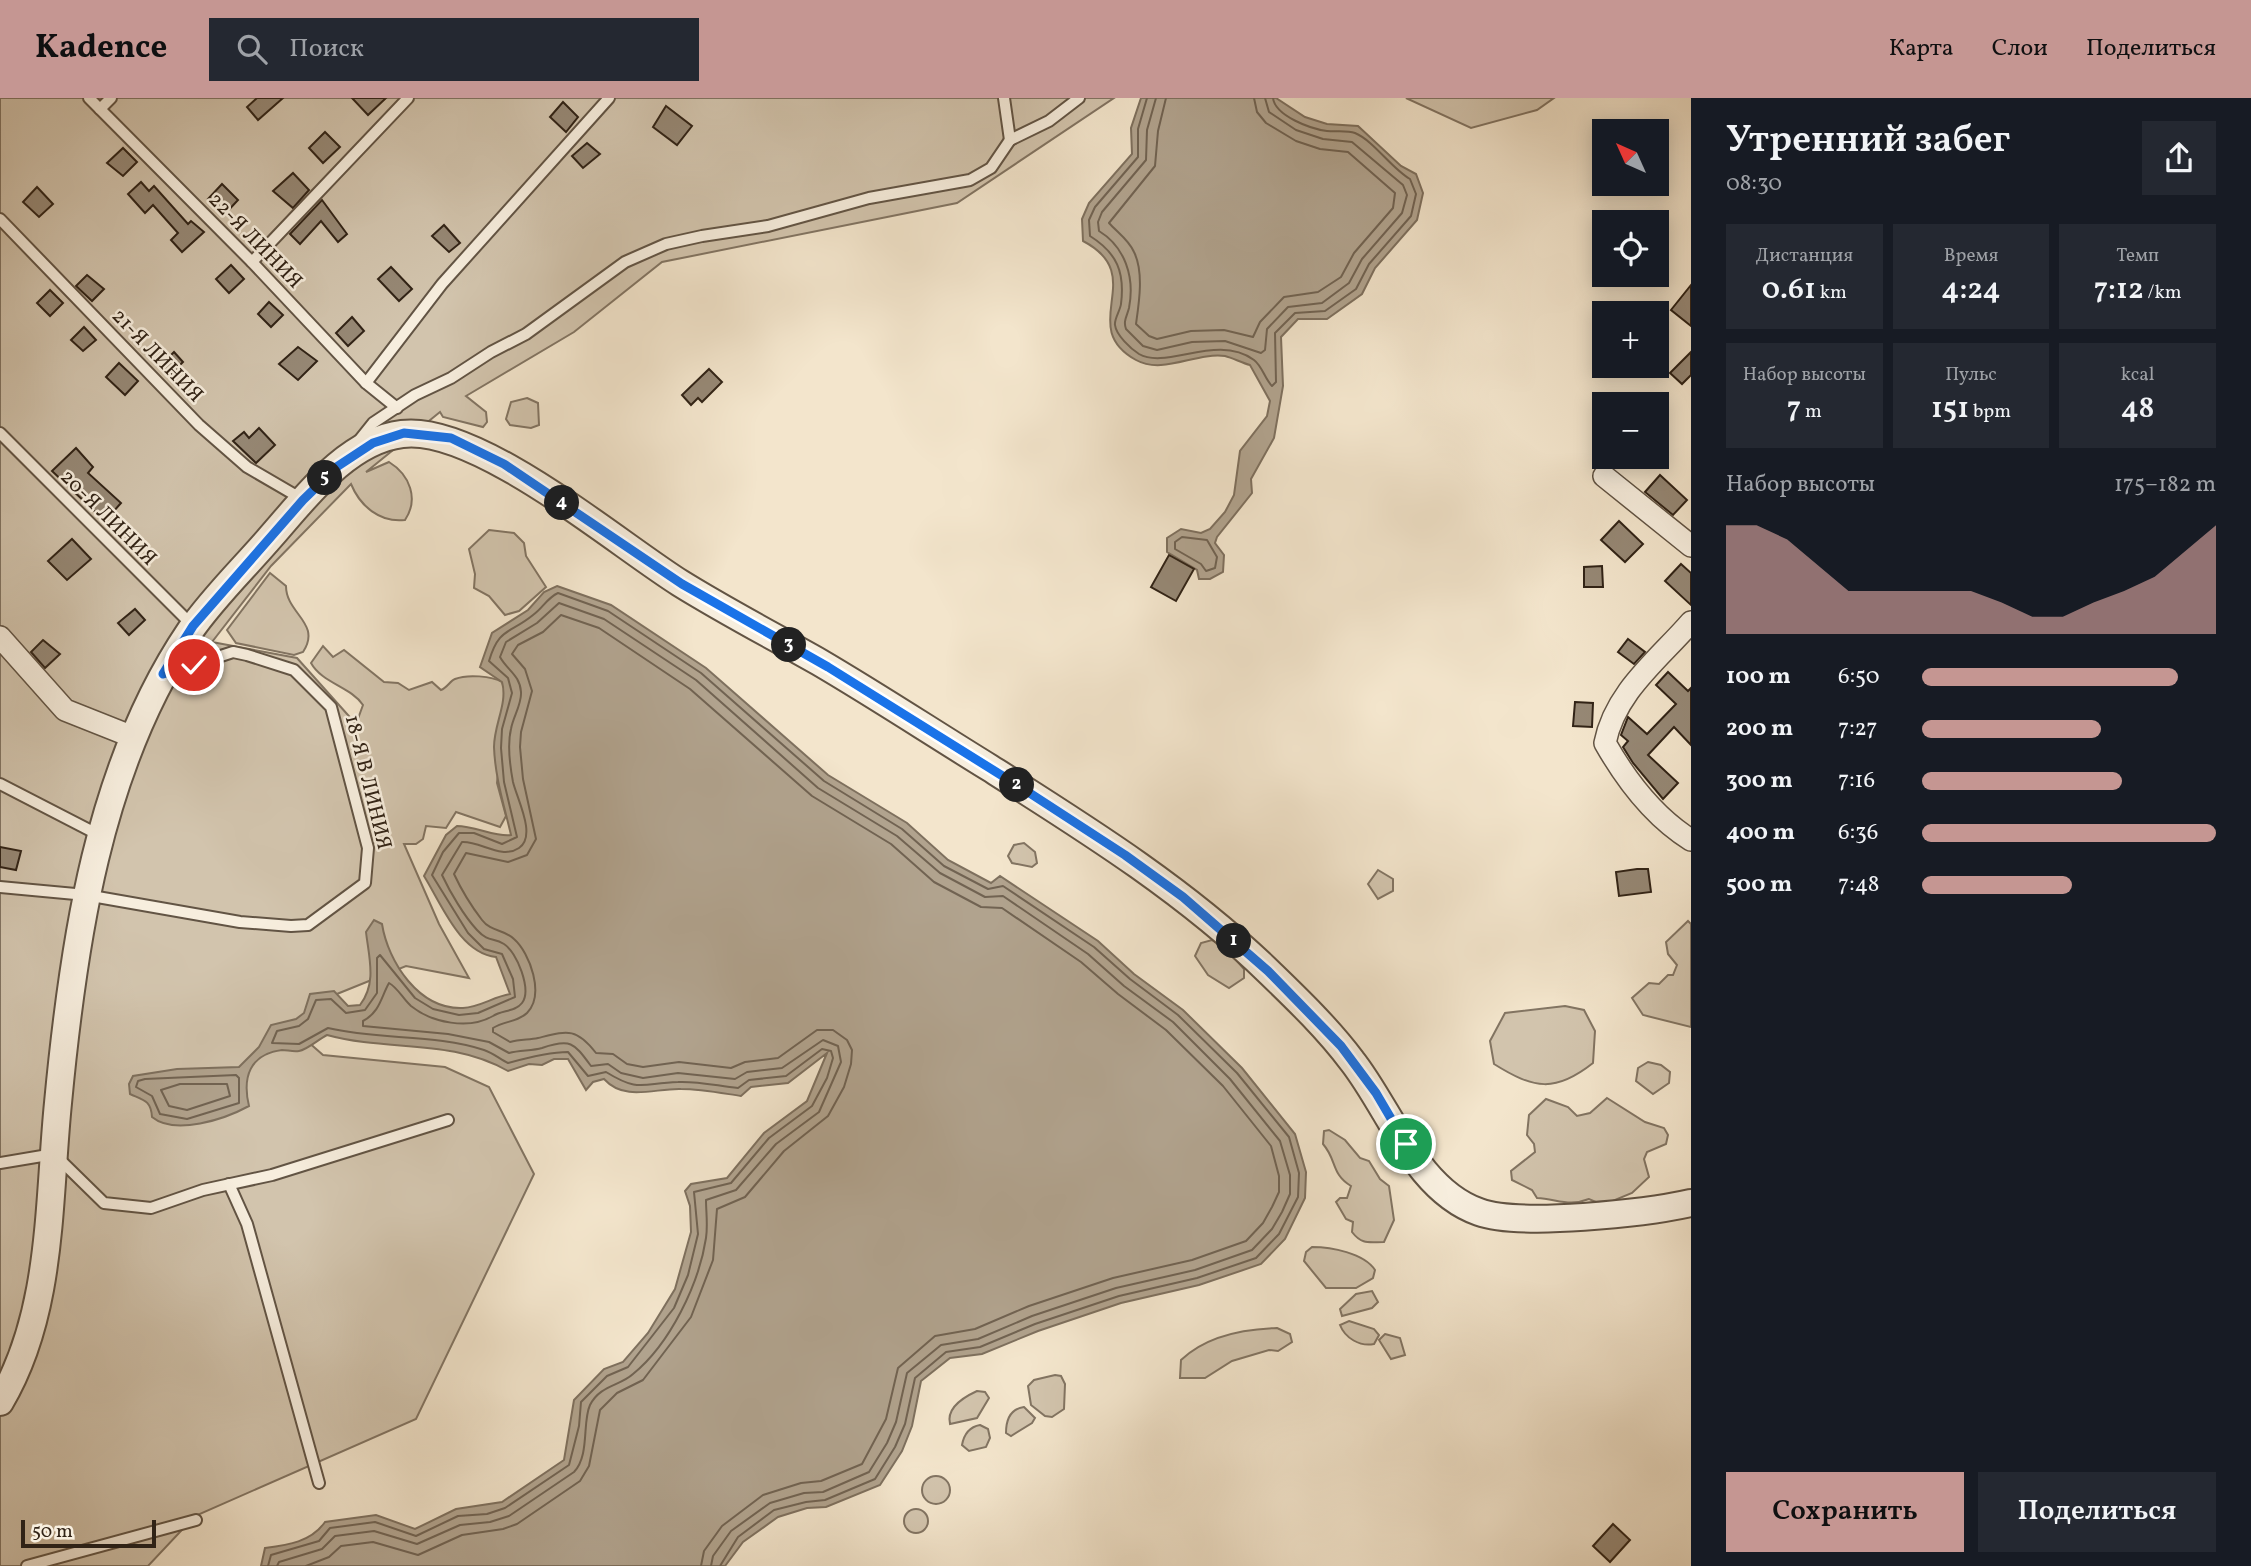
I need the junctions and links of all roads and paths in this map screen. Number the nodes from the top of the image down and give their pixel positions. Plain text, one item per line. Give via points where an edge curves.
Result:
1 (89, 98) edge
2 (111, 98) edge
3 (408, 98) edge
4 (609, 98) edge
5 (1004, 98) edge
6 (1079, 98) edge
7 (100, 109) junction
8 (1010, 140) junction
9 (0, 219) edge
10 (252, 262) junction
11 (366, 383) junction
12 (397, 408) junction
13 (0, 433) edge
14 (338, 466) junction
15 (1604, 477) dead end
16 (303, 500) junction
17 (1691, 546) edge
18 (1691, 622) edge
19 (193, 626) junction
20 (0, 637) edge
21 (163, 674) junction
22 (133, 737) junction
23 (0, 784) edge
24 (101, 835) junction
25 (1691, 840) edge
26 (0, 887) edge
27 (86, 895) junction
28 (448, 1120) dead end
29 (54, 1154) junction
30 (0, 1163) edge
31 (229, 1184) junction
32 (1691, 1203) edge
33 (0, 1402) edge
34 (319, 1483) dead end
35 (196, 1520) dead end
36 (27, 1566) edge

1 - 7 lane, 22-Я ЛИНИЯ
2 - 7 lane
3 - 10 lane
4 - 11 lane via 442,284
5 - 8 lane
6 - 8 lane via 1049,121
7 - 10 lane, 22-Я ЛИНИЯ
8 - 12 lane via 991,168 970,180 666,244 625,262 526,334
9 - 16 lane, 21-Я ЛИНИЯ via 200,425 247,467
10 - 11 lane, 22-Я ЛИНИЯ
11 - 12 lane, 22-Я ЛИНИЯ
12 - 14 lane via 373,424
13 - 19 lane, 20-Я ЛИНИЯ
14 - 16 street
14 - 32 street via 373,443 404,433 451,438 504,464 682,584 828,667 1093,834 1183,897 1268,971 1341,1046 1423,1168 1452,1198 1478,1212 1537,1219
15 - 17 street
16 - 19 street
18 - 25 street via 1631,687 1609,721 1605,743 1625,779
19 - 21 street
20 - 22 street via 65,709
21 - 22 street
21 - 27 lane, 18-Я В ЛИНИЯ via 233,652 295,670 331,707 369,848 365,883 308,925 240,922
22 - 24 street
23 - 24 lane
24 - 27 street
26 - 27 lane, 18-Я В ЛИНИЯ
27 - 29 street
28 - 31 lane
29 - 30 lane
29 - 31 lane via 104,1203 151,1208
29 - 33 street via 45,1264 31,1323 11,1384
31 - 34 lane via 247,1224
35 - 36 lane

